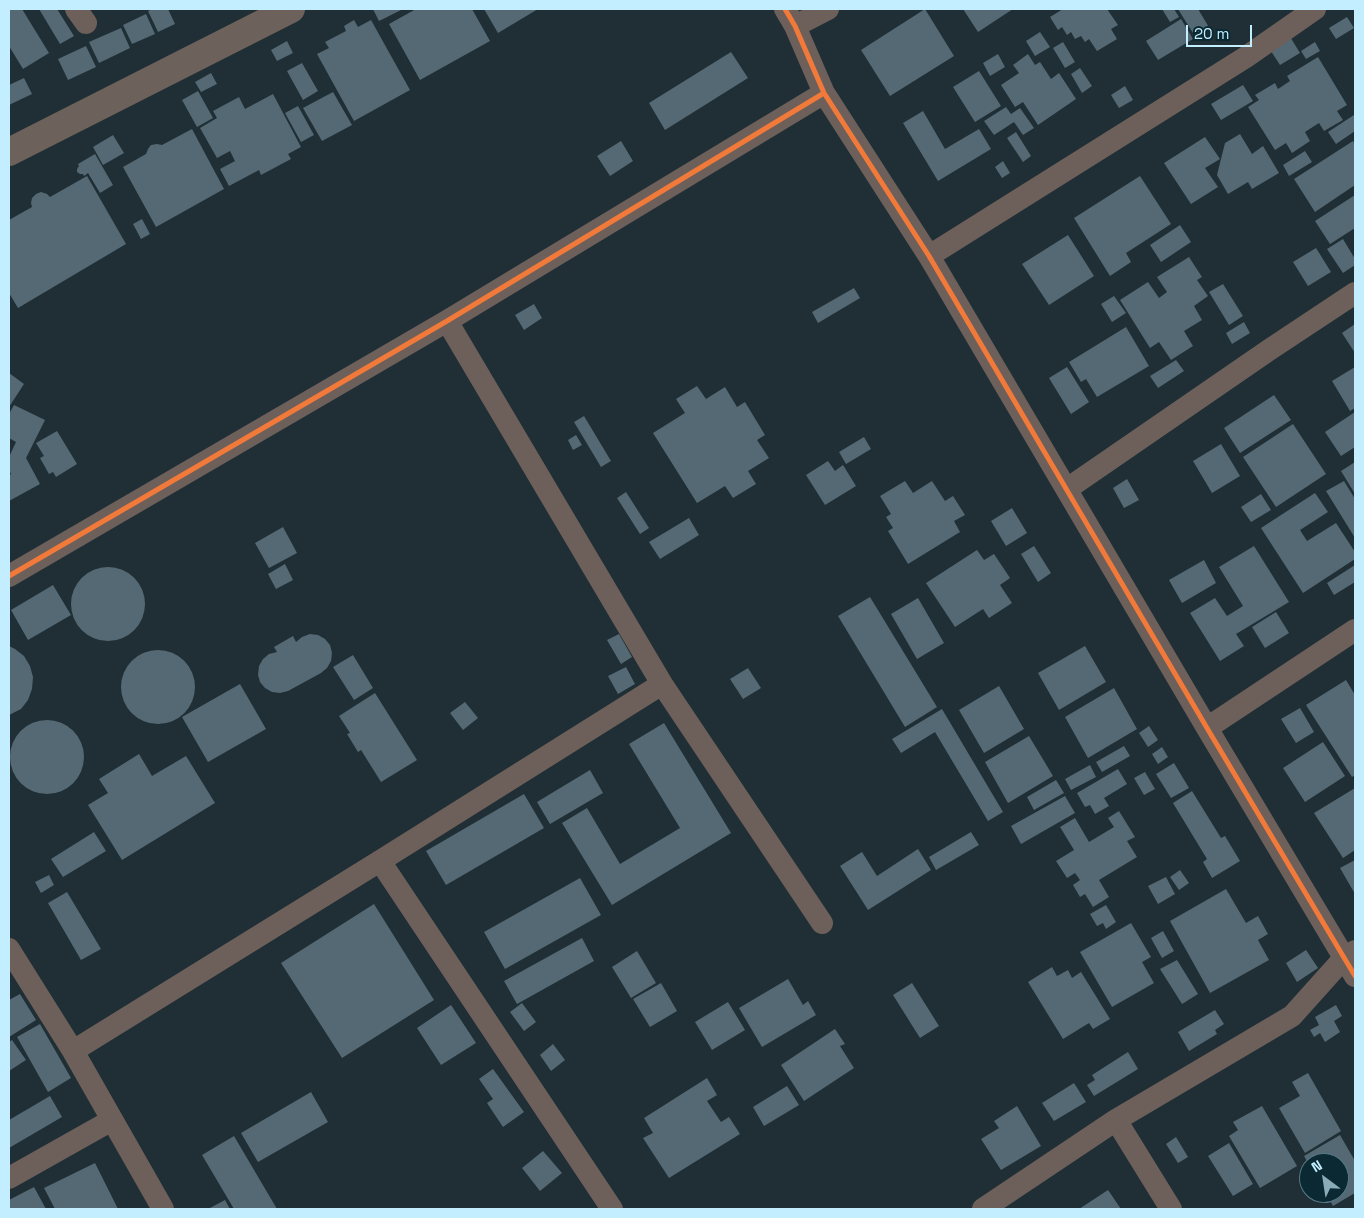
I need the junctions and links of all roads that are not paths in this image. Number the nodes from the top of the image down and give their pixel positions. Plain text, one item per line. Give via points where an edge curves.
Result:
1 (291, 9) edge
2 (828, 9) edge
3 (1315, 9) edge
4 (790, 18) edge
5 (824, 93) junction
6 (9, 152) edge
7 (929, 256) junction
8 (1355, 293) edge
9 (447, 321) junction
10 (1066, 489) junction
11 (9, 576) edge
12 (1355, 630) edge
13 (662, 684) junction
14 (1207, 728) junction
15 (380, 861) junction
16 (822, 924) dead end
17 (9, 949) edge
18 (1352, 962) edge
19 (73, 1051) junction
20 (112, 1120) junction
21 (1116, 1120) junction
22 (9, 1178) edge
23 (164, 1209) edge
24 (612, 1209) edge
25 (983, 1209) edge
26 (1171, 1209) edge

1 - 6 street
2 - 4 street
3 - 7 street via 1246,57
4 - 5 street
5 - 7 street
5 - 9 street
7 - 10 street
8 - 10 street
9 - 11 street
9 - 13 street
10 - 14 street
12 - 14 street
13 - 15 street
13 - 16 street
14 - 18 street
15 - 19 street
15 - 24 street
17 - 19 street
18 - 21 street via 1292,1016
19 - 20 street
20 - 22 street
20 - 23 street
21 - 25 street
21 - 26 street

